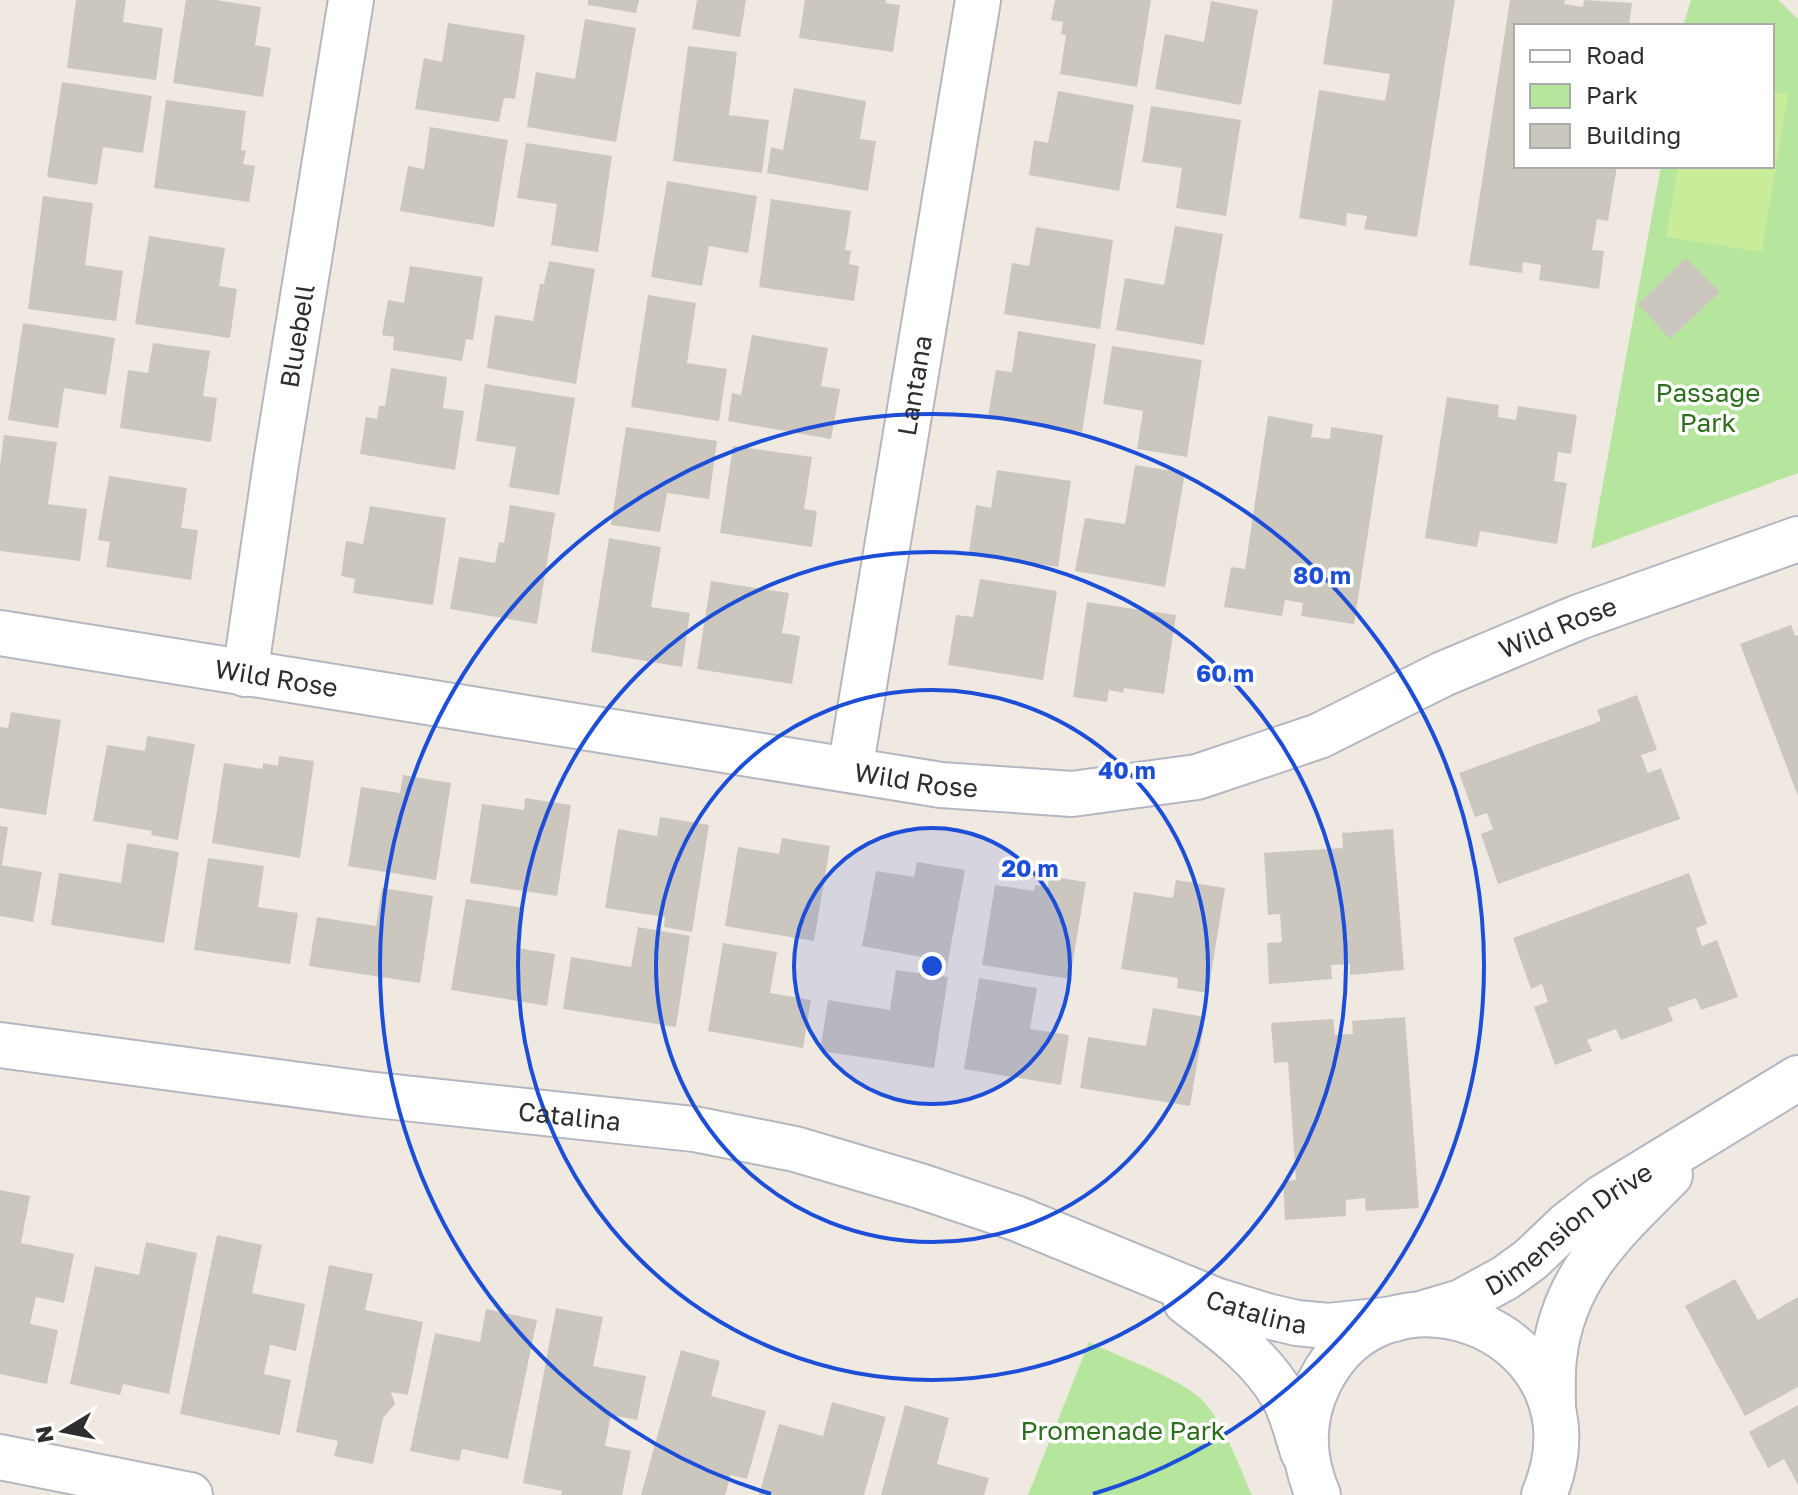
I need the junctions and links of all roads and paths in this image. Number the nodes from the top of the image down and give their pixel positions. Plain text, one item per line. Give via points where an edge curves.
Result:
1 (351, 0) edge
2 (978, 0) edge
3 (1798, 539) edge
4 (0, 633) edge
5 (245, 674) junction
6 (850, 770) junction
7 (0, 1045) edge
8 (1798, 1078) edge
9 (1714, 1131) junction
10 (1123, 1262) junction
11 (1406, 1317) junction
12 (1555, 1421) junction
13 (0, 1457) edge
14 (1312, 1477) edge
15 (190, 1495) edge
16 (1544, 1495) edge
17 (1573, 1495) edge

1 - 5 street, Bluebell
2 - 6 street, Lantana
3 - 6 street, Wild Rose via 1579,617 1443,674 1319,736 1197,777 1072,794 941,785
4 - 5 street, Wild Rose
5 - 6 street, Wild Rose
7 - 10 street, Catalina via 367,1094 694,1129 795,1149 920,1186
8 - 9 street, Dimension Drive
9 - 11 street, Dimension Drive via 1603,1197 1530,1260 1479,1294
9 - 12 street, Dimension Drive via 1585,1267 1562,1322 1554,1358
10 - 11 street, Catalina via 1215,1300 1297,1323 1328,1326
10 - 14 street, Catalina via 1229,1334 1270,1377 1287,1405
11 - 12 street via 1462,1318 1503,1337 1535,1369
11 - 14 street via 1355,1339 1324,1373 1307,1415
12 - 16 street via 1554,1466
12 - 17 street
13 - 15 street

